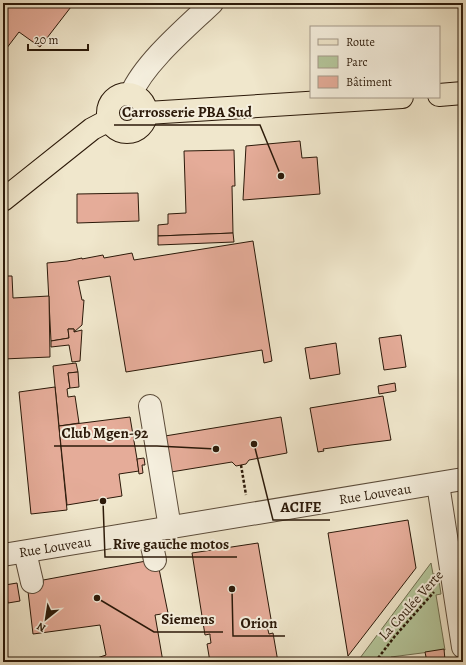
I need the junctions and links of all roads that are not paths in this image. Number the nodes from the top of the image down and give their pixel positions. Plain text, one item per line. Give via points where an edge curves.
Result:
1 (212, 3) edge
2 (463, 93) edge
3 (131, 94) junction
4 (440, 95) edge
5 (386, 98) edge
6 (147, 113) junction
7 (109, 120) junction
8 (3, 200) edge
9 (150, 406) dead end
10 (463, 479) edge
11 (438, 484) junction
12 (159, 530) junction
13 (25, 552) junction
14 (3, 555) edge
15 (155, 560) dead end
16 (32, 582) dead end
17 (463, 647) edge

1 - 3 street via 153,61
2 - 4 main road
3 - 6 main road via 138,96
3 - 7 main road via 124,93 112,100 108,106
5 - 6 main road
6 - 7 main road via 142,126 130,132 117,130
7 - 8 main road via 92,129
9 - 12 street
10 - 11 street, Rue Louveau
11 - 12 street, Rue Louveau
11 - 17 street
12 - 13 street, Rue Louveau
12 - 15 street
13 - 14 street, Rue Louveau
13 - 16 street

